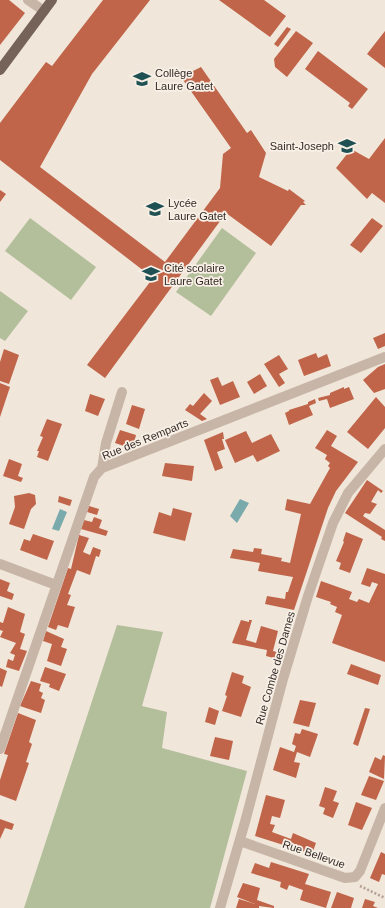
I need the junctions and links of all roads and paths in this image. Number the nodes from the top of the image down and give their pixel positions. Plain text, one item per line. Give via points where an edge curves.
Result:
1 (28, 0) edge
2 (52, 0) edge
3 (44, 11) junction
4 (0, 70) edge
5 (385, 357) edge
6 (122, 392) dead end
7 (385, 449) edge
8 (102, 468) junction
9 (0, 564) edge
10 (56, 585) junction
11 (0, 749) edge
12 (385, 808) edge
13 (240, 841) junction
14 (355, 877) junction
15 (385, 898) edge
16 (220, 908) edge

1 - 3 street
2 - 3 main road
3 - 4 main road
5 - 8 street, Rue des Remparts
6 - 8 street via 106,443
7 - 13 street, Rue Combe des Dames via 348,493 333,523 283,679
8 - 10 street, Rue des Remparts via 94,477
9 - 10 street
10 - 11 street, Rue des Remparts
12 - 14 street, Rue Bellevue via 360,871
13 - 14 street, Rue Bellevue via 345,878
13 - 16 street, Rue Combe des Dames
14 - 15 path via 361,888

